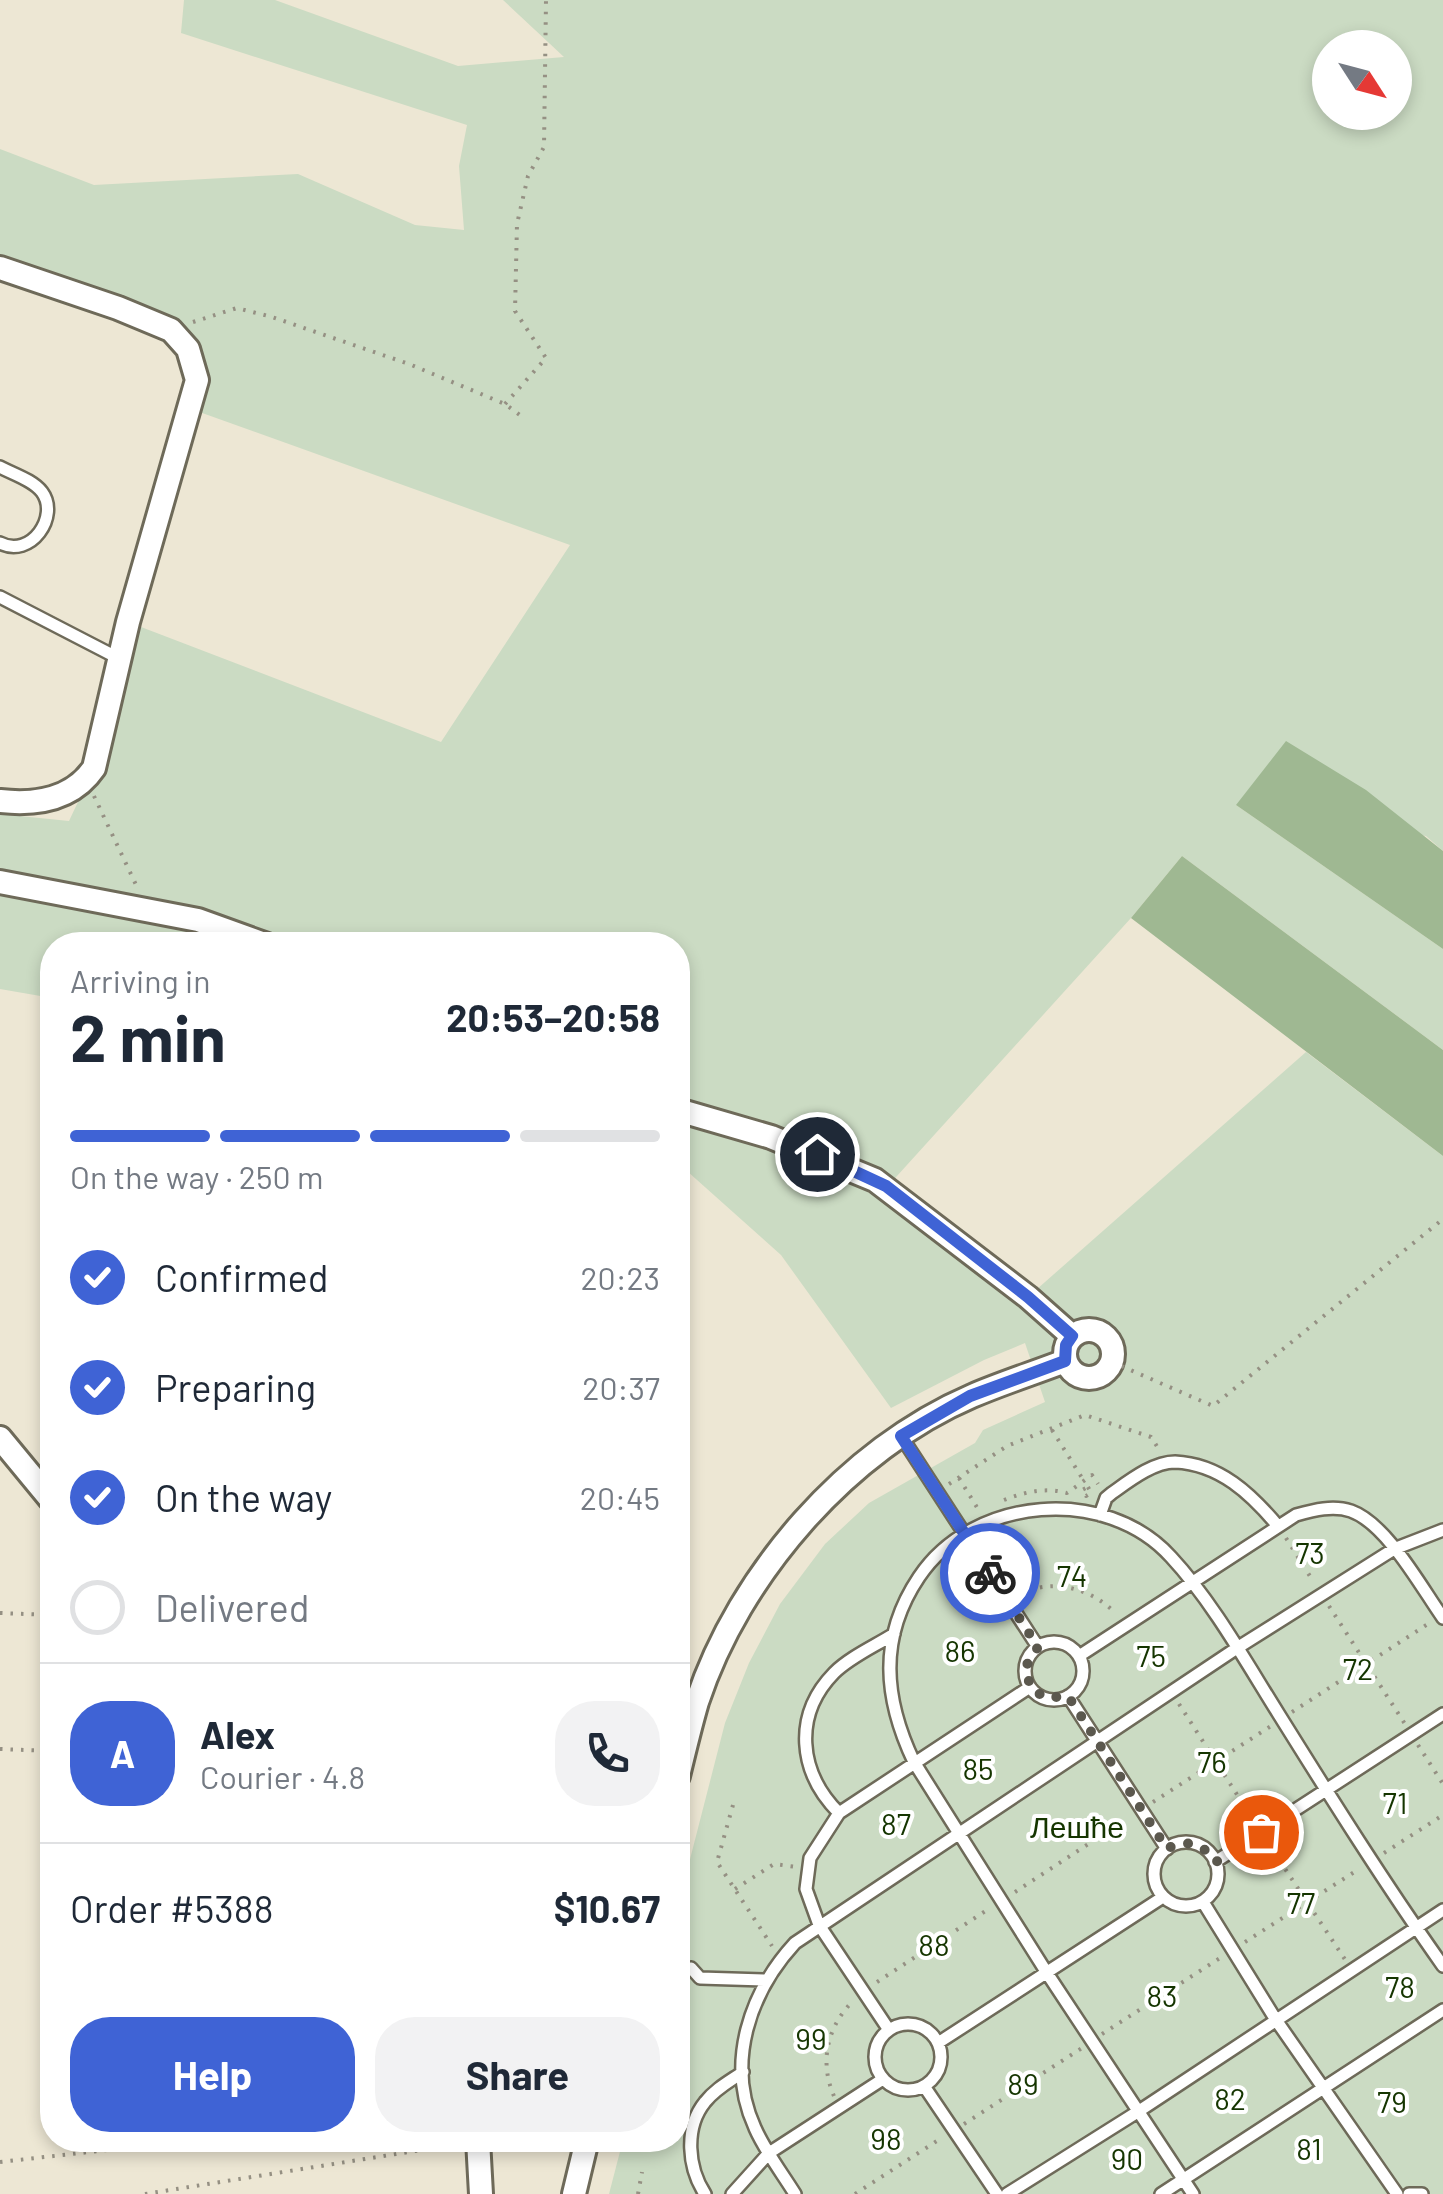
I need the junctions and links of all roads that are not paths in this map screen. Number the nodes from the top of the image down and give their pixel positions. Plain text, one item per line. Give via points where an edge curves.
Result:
1 (0, 268) edge
2 (0, 467) edge
3 (0, 543) edge
4 (0, 598) edge
5 (120, 659) junction
6 (0, 801) edge
7 (0, 882) edge
8 (231, 932) edge
9 (690, 1113) edge
10 (1072, 1336) junction
11 (1065, 1361) junction
12 (901, 1436) junction
13 (0, 1438) edge
14 (40, 1486) edge
15 (1100, 1515) junction
16 (1278, 1526) junction
17 (1443, 1530) edge
18 (964, 1534) junction
19 (1394, 1548) junction
20 (1190, 1582) junction
21 (1442, 1617) edge
22 (894, 1634) junction
23 (1038, 1647) junction
24 (1237, 1648) junction
25 (1078, 1656) junction
26 (1030, 1687) junction
27 (1068, 1696) junction
28 (1443, 1714) edge
29 (690, 1730) edge
30 (1097, 1739) junction
31 (914, 1762) junction
32 (1326, 1790) junction
33 (840, 1813) junction
34 (958, 1832) junction
35 (1167, 1849) junction
36 (1216, 1862) junction
37 (1163, 1897) junction
38 (1202, 1902) junction
39 (1443, 1910) edge
40 (819, 1925) junction
41 (1416, 1927) junction
42 (1443, 1966) edge
43 (691, 1968) dead end
44 (1047, 1972) junction
45 (765, 1980) junction
46 (1443, 2010) edge
47 (1276, 2020) junction
48 (889, 2030) junction
49 (938, 2043) junction
50 (743, 2072) junction
51 (883, 2079) junction
52 (924, 2086) junction
53 (1321, 2088) junction
54 (1139, 2112) junction
55 (478, 2152) edge
56 (584, 2152) edge
57 (769, 2152) junction
58 (1184, 2180) junction
59 (480, 2194) edge
60 (574, 2194) edge
61 (705, 2194) edge
62 (732, 2194) edge
63 (796, 2194) edge
64 (997, 2194) edge
65 (1007, 2194) edge
66 (1161, 2194) edge
67 (1193, 2194) edge
68 (1397, 2194) edge
69 (1409, 2194) edge
70 (1422, 2194) edge

1 - 5 street via 171,330 188,348 197,380
2 - 3 lane via 40,489 47,507 27,546
4 - 5 lane
5 - 6 street via 87,778 51,800
7 - 8 street
9 - 10 street via 772,1137 874,1180
10 - 11 street
10 - 11 street via 1099,1332 1110,1342 1112,1362 1101,1376 1084,1379
11 - 12 street via 970,1396
12 - 18 lane
12 - 29 street via 837,1488 776,1554 724,1638
13 - 14 street
15 - 16 lane via 1112,1492 1174,1462 1225,1475
15 - 18 lane via 1048,1508 1011,1514
15 - 20 lane via 1148,1537
16 - 19 lane via 1324,1508 1350,1511
16 - 20 lane
17 - 19 lane
18 - 22 lane via 920,1576
18 - 23 lane
19 - 21 lane
19 - 24 lane
20 - 24 lane
20 - 25 lane
22 - 31 lane via 890,1696
22 - 33 lane via 836,1670 805,1720 809,1766
23 - 25 lane via 1066,1644
23 - 26 lane via 1026,1666
24 - 30 lane
24 - 32 lane
25 - 27 lane via 1081,1681
26 - 27 lane via 1045,1698
26 - 31 lane
27 - 30 lane
28 - 32 lane
30 - 34 lane
30 - 35 lane
31 - 33 lane
31 - 34 lane
32 - 36 lane
32 - 41 lane
33 - 40 lane via 806,1868
34 - 40 lane
34 - 44 lane
35 - 36 lane via 1194,1844
35 - 37 lane via 1155,1867
36 - 38 lane via 1214,1888
37 - 38 lane via 1186,1906
37 - 44 lane
38 - 47 lane
39 - 41 lane
40 - 45 lane via 795,1942
40 - 48 lane
41 - 42 lane
41 - 47 lane
43 - 45 lane via 700,1978
44 - 49 lane
44 - 54 lane
45 - 50 lane via 746,2028
46 - 53 lane
47 - 53 lane
47 - 54 lane
48 - 49 lane via 917,2024
48 - 51 lane via 875,2059
49 - 52 lane via 941,2063
50 - 57 lane via 753,2125
50 - 61 lane via 714,2092 693,2125 693,2166
51 - 52 lane via 907,2090
51 - 57 lane
52 - 64 lane
53 - 58 lane
53 - 68 lane
54 - 58 lane
54 - 65 lane
55 - 59 street
56 - 60 street
57 - 62 lane
57 - 63 lane
58 - 66 lane
58 - 67 lane
69 - 70 lane

